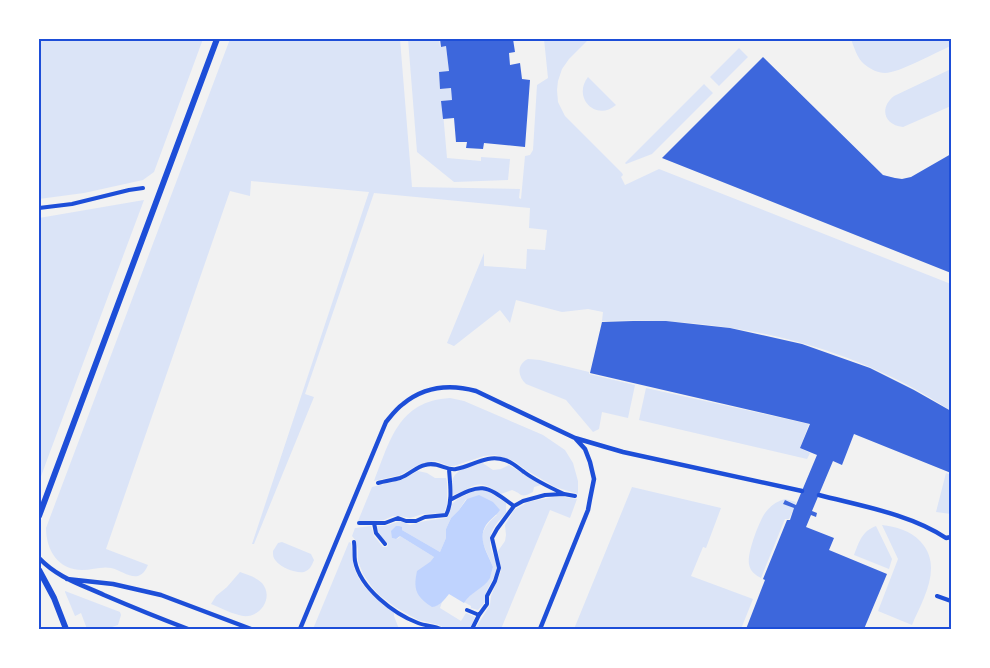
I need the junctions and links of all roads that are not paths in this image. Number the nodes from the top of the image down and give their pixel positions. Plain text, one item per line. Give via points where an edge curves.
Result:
1 (217, 39) edge
2 (575, 438) junction
3 (802, 491) dead end
4 (819, 495) dead end
5 (39, 516) edge
6 (951, 537) edge
7 (39, 558) edge
8 (39, 570) edge
9 (67, 579) junction
10 (66, 629) edge
11 (188, 629) edge
12 (251, 629) edge
13 (300, 629) edge
14 (540, 629) edge

1 - 5 street
2 - 3 lane
2 - 13 lane via 477,391 460,387 440,387 402,404 386,422
2 - 14 lane via 585,449 594,479 588,510
4 - 6 lane via 912,520
7 - 9 lane
8 - 10 street
9 - 11 lane
9 - 12 lane via 161,595

